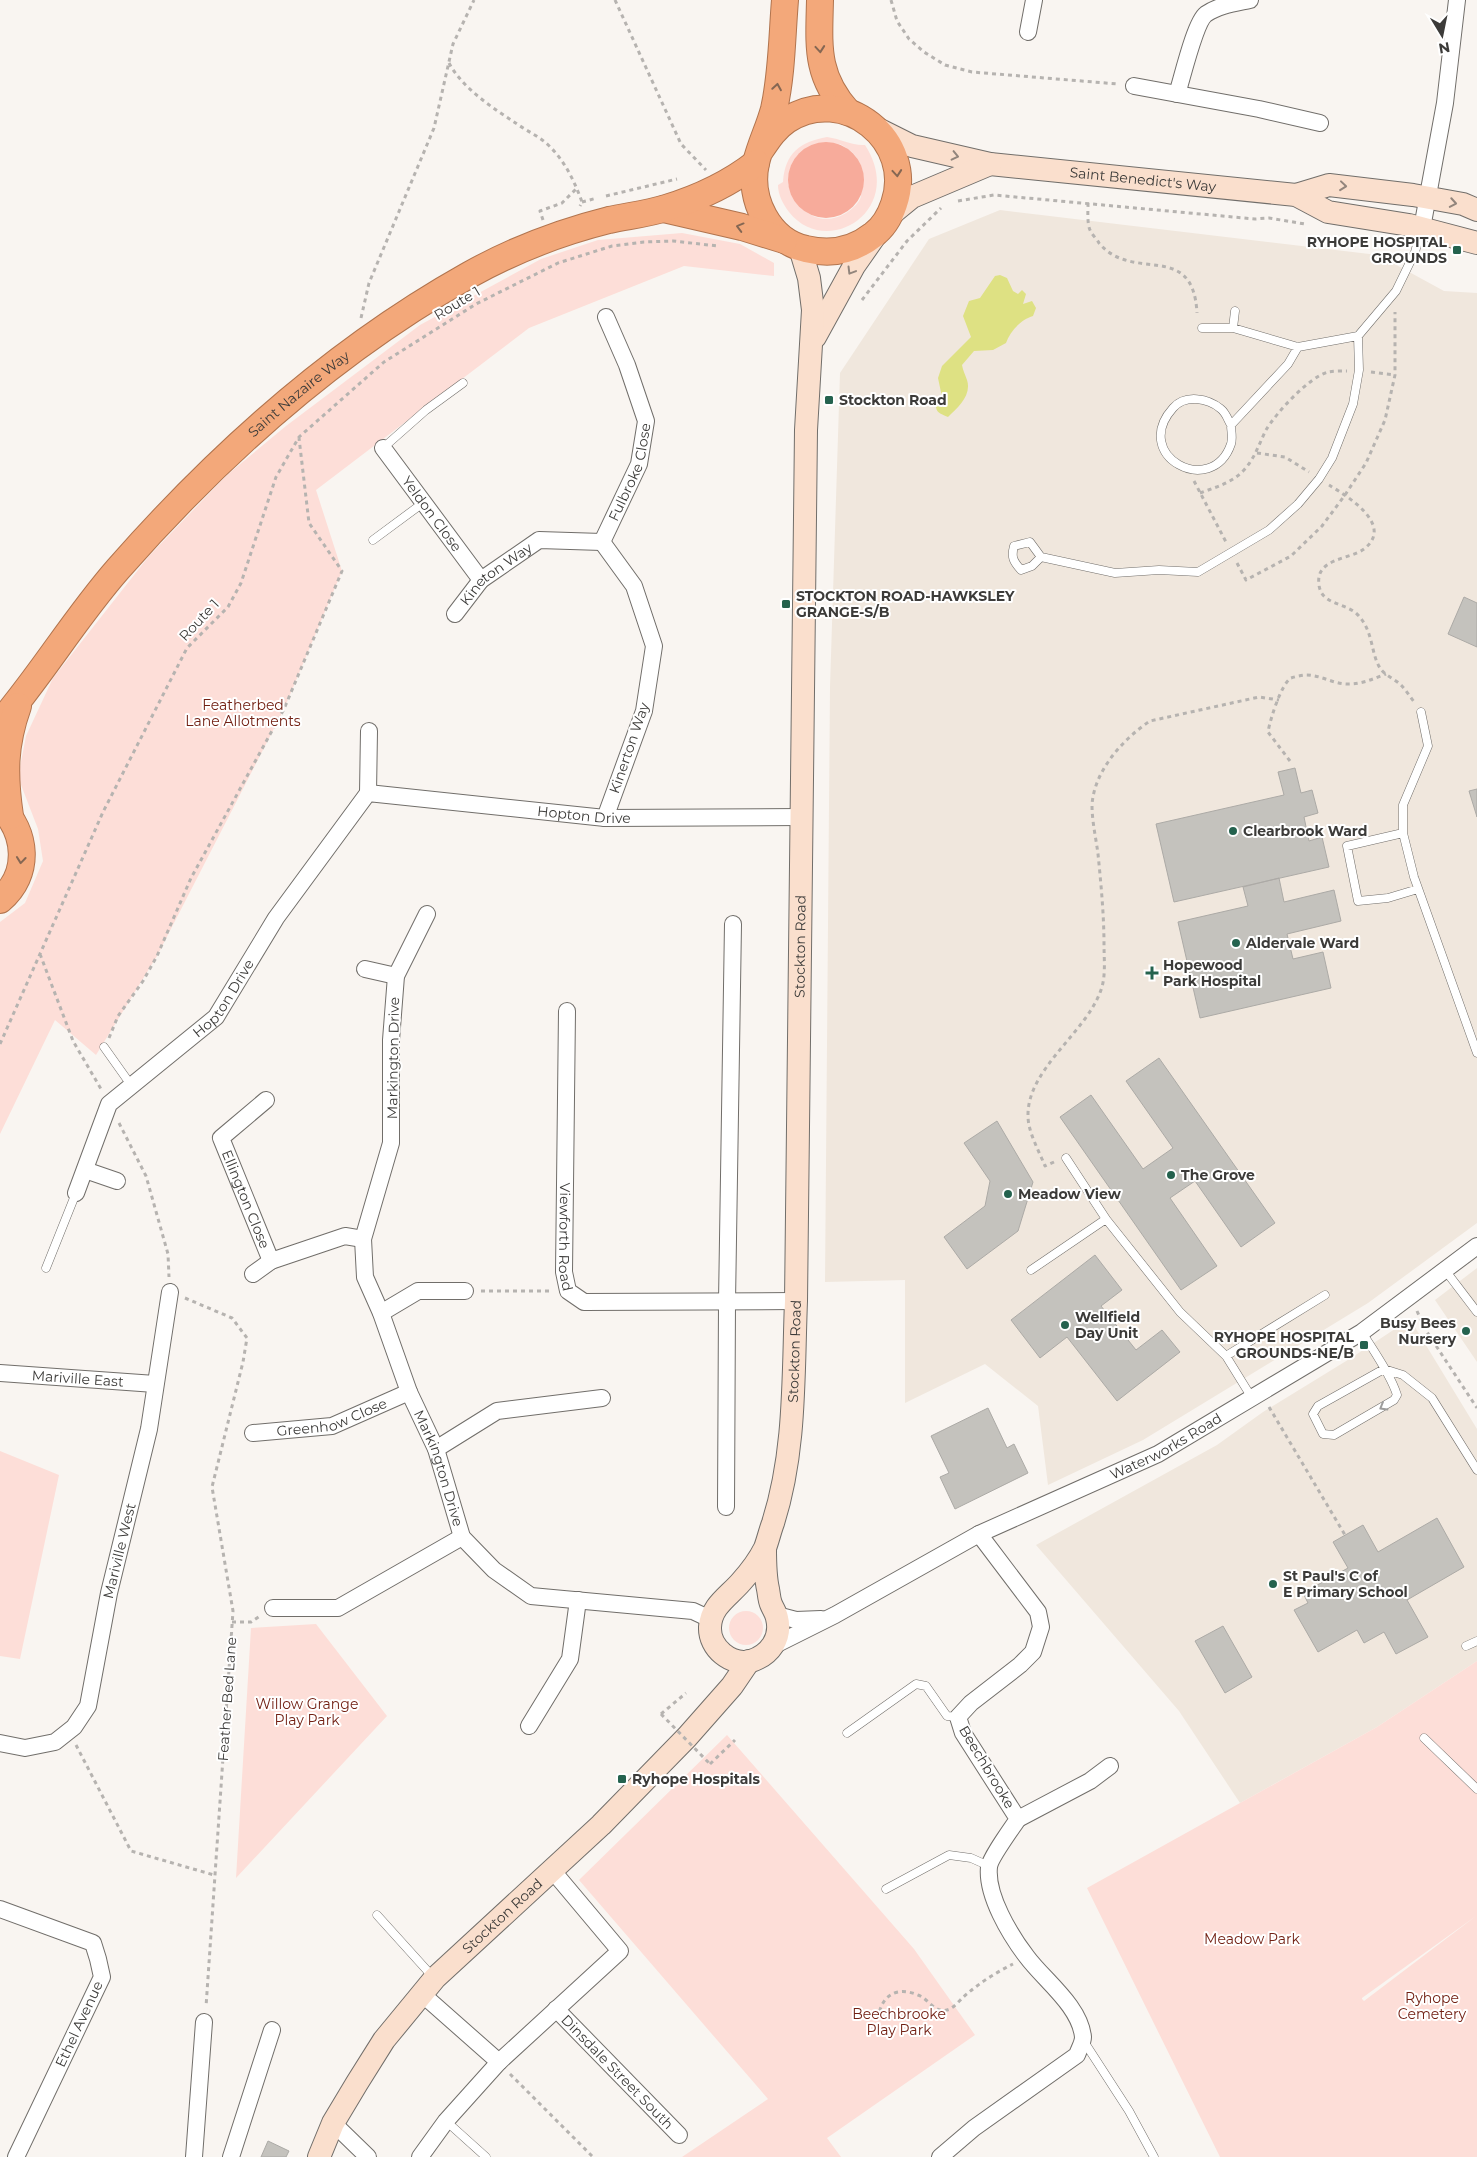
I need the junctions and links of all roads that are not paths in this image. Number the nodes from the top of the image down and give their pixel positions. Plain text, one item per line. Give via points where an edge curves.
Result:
1 (785, 0) edge
2 (820, 0) edge
3 (1034, 0) edge
4 (1250, 0) edge
5 (1457, 0) edge
6 (1028, 32) dead end
7 (1134, 86) road end
8 (1177, 94) junction
9 (848, 112) junction
10 (1320, 123) dead end
11 (876, 128) junction
12 (758, 157) junction
13 (990, 164) junction
14 (1296, 195) junction
15 (1428, 198) junction
16 (664, 209) junction
17 (1477, 210) edge
18 (884, 223) junction
19 (1422, 228) junction
20 (1477, 243) edge
21 (793, 245) junction
22 (1235, 312) dead end
23 (606, 317) dead end
24 (1202, 328) dead end
25 (1233, 328) junction
26 (1358, 336) junction
27 (812, 342) junction
28 (1298, 347) junction
29 (463, 383) dead end
30 (1231, 425) junction
31 (382, 448) joint
32 (423, 503) junction
33 (373, 540) dead end
34 (602, 542) junction
35 (1040, 557) dead end
36 (481, 580) junction
37 (455, 614) dead end
38 (20, 700) junction
39 (1421, 712) road end
40 (0, 723) edge
41 (369, 731) dead end
42 (368, 793) junction
43 (5, 811) edge
44 (802, 817) junction
45 (605, 818) junction
46 (1403, 833) junction
47 (1418, 889) junction
48 (0, 900) edge
49 (427, 914) dead end
50 (733, 924) dead end
51 (365, 969) dead end
52 (396, 976) junction
53 (567, 1011) dead end
54 (104, 1047) road end
55 (1477, 1053) edge
56 (131, 1084) junction
57 (266, 1100) dead end
58 (1066, 1158) road end
59 (85, 1170) junction
60 (117, 1181) dead end
61 (76, 1193) joint
62 (1106, 1219) junction
63 (363, 1239) junction
64 (1477, 1246) edge
65 (271, 1261) junction
66 (46, 1268) dead end
67 (1031, 1270) dead end
68 (1445, 1270) junction
69 (254, 1274) dead end
70 (464, 1291) road end
71 (170, 1292) road end
72 (1325, 1295) dead end
73 (796, 1301) junction
74 (727, 1302) junction
75 (1477, 1312) edge
76 (381, 1313) junction
77 (1362, 1332) junction
78 (1226, 1356) junction
79 (1384, 1369) junction
80 (0, 1373) edge
81 (154, 1384) junction
82 (409, 1392) junction
83 (1257, 1396) junction
84 (602, 1398) dead end
85 (253, 1433) dead end
86 (436, 1449) junction
87 (1477, 1470) edge
88 (726, 1507) dead end
89 (979, 1534) junction
90 (462, 1537) junction
91 (765, 1548) junction
92 (726, 1598) junction
93 (578, 1600) junction
94 (273, 1608) road end
95 (774, 1610) junction
96 (835, 1615) junction
97 (710, 1618) junction
98 (1477, 1641) edge
99 (773, 1646) junction
100 (1466, 1646) dead end
101 (720, 1652) junction
102 (749, 1662) junction
103 (719, 1701) junction
104 (958, 1717) junction
105 (529, 1726) dead end
106 (847, 1733) dead end
107 (1424, 1738) dead end
108 (0, 1743) edge
109 (1110, 1766) dead end
110 (1477, 1789) edge
111 (1018, 1819) junction
112 (989, 1866) junction
113 (552, 1870) junction
114 (886, 1889) dead end
115 (0, 1909) edge
116 (378, 1915) dead end
117 (428, 1986) junction
118 (556, 2009) junction
119 (204, 2022) road end
120 (272, 2030) dead end
121 (1083, 2040) junction
122 (499, 2062) junction
123 (446, 2121) junction
124 (333, 2123) junction
125 (679, 2135) dead end
126 (16, 2157) edge
127 (194, 2157) edge
128 (231, 2157) edge
129 (319, 2157) edge
130 (368, 2157) edge
131 (420, 2157) edge
132 (486, 2157) edge
133 (940, 2157) edge
134 (1154, 2157) edge

12 -> 1 highway, Stockton Road via 774,110
2 -> 9 highway, Stockton Road via 819,50 834,96
3 - 6 street
4 - 8 street via 1220,6 1204,15
5 - 15 street via 1445,103
7 - 8 street
8 - 10 street
9 - 11 highway, Stockton Road
9 - 12 highway, Stockton Road via 828,108 788,120 772,134
11 -> 13 main road, Saint Benedict's Way via 912,146
11 -> 18 highway, Stockton Road via 891,147 898,170 898,193
12 - 16 highway, Saint Nazaire Way via 736,179 718,189
12 - 21 highway, Stockton Road via 755,190 763,215 773,230
13 - 14 main road, Saint Benedict's Way
13 - 18 main road, Saint Benedict's Way via 912,197
14 -> 15 main road, Saint Benedict's Way via 1329,184
14 - 19 main road, Saint Benedict's Way via 1328,212
15 -> 17 main road, Saint Benedict's Way
15 - 19 street
21 -> 16 highway, Saint Nazaire Way via 742,227
16 - 38 highway, Saint Nazaire Way via 608,220 516,251 410,310 354,348 239,444 186,497 117,570
18 - 21 highway via 862,244 842,251 820,253
18 -> 27 main road, Stockton Road via 849,274
19 - 20 main road, Saint Benedict's Way
19 - 26 lane via 1415,252 1396,291
21 - 27 main road, Stockton Road via 809,278
22 - 25 lane
23 - 34 street, Fulbroke Close via 646,421 639,464
24 - 25 lane
25 - 28 lane
26 - 28 lane
26 - 35 lane via 1359,370 1353,404 1332,458 1298,504 1269,530 1198,572 1115,573
27 - 44 main road, Stockton Road via 806,430
28 - 30 lane via 1288,364
29 - 31 lane
30 - 30 lane via 1232,442 1224,458 1210,468 1193,471 1176,465 1164,452 1160,436 1164,419 1175,405 1191,399 1208,400 1223,410
31 - 32 street, Yeldon Close
32 - 33 lane
32 - 36 street, Yeldon Close
34 - 36 street, Kineton Way via 539,540
34 - 45 street, Kinerton Way via 634,586 654,646 644,711
36 - 37 street, Kineton Way
38 - 40 highway, Saint Nazaire Way
38 - 43 highway, Saint Nazaire Way via 10,728 6,757
39 - 46 lane via 1428,746 1403,805
41 - 42 street
42 - 45 street, Hopton Drive
42 - 56 street, Hopton Drive via 276,918 216,1017
43 -> 48 highway, Saint Nazaire Way via 17,828 22,856 14,884
44 - 45 street, Hopton Drive
44 - 73 main road, Stockton Road
46 - 47 lane
46 - 47 lane via 1346,846 1358,901 1388,898
47 - 55 lane
49 - 52 street, Markington Drive
50 - 74 street
51 - 52 street
52 - 63 street, Markington Drive via 391,1040 391,1143
53 - 74 street, Viewforth Road via 564,1272 568,1291 584,1302
54 - 56 lane
56 - 59 street, Hopton Drive via 109,1104
57 - 65 street, Ellington Close via 221,1138
58 - 62 lane
59 - 60 street
59 - 61 street, Hopton Drive
61 - 66 lane
62 - 67 lane
62 - 78 lane via 1180,1312
63 - 65 street, Ellington Close via 345,1236
63 - 76 street, Markington Drive via 365,1277
64 - 68 street, Waterworks Road
65 - 69 street, Ellington Close
68 - 75 lane
68 - 77 street, Waterworks Road
70 - 76 street via 418,1291
71 - 81 street, Mariville West
72 - 78 lane
73 - 74 street, Viewforth Road
73 - 91 main road, Stockton Road via 792,1436 785,1478
74 - 88 street
76 - 82 street, Markington Drive
77 - 79 lane
77 - 83 street, Waterworks Road
78 - 83 lane
79 -> 79 lane via 1397,1395 1394,1400 1334,1435 1323,1434 1314,1419 1314,1410
79 - 87 lane via 1403,1375 1432,1398
80 - 81 street, Mariville East
81 - 108 street, Mariville West via 143,1459 110,1593 88,1706 74,1727 55,1742 24,1748
82 - 85 street, Greenhow Close via 332,1426
82 - 86 street, Markington Drive
83 - 89 street, Waterworks Road via 1158,1454
84 - 86 street via 497,1411
86 - 90 street, Markington Drive
89 - 96 street, Waterworks Road
89 - 104 street, Beechbrooke via 1038,1612 1041,1627 1033,1652
90 - 93 street, Markington Drive via 494,1570 531,1596
90 - 94 street via 338,1608
91 - 92 main road, Stockton Road
91 - 95 main road, Stockton Road via 767,1586
92 - 95 main road via 737,1593 750,1593 762,1597
92 - 97 main road, Stockton Road
93 - 97 street, Markington Drive via 693,1611
93 - 105 street via 570,1658
95 - 96 street, Waterworks Road via 796,1620 816,1620
95 - 99 main road, Stockton Road via 779,1626
96 - 99 street, Waterworks Road
97 - 101 main road via 713,1642
98 - 100 lane
99 - 102 main road, Stockton Road
101 - 102 main road via 738,1661
101 - 103 main road
102 - 103 main road, Stockton Road
103 - 113 main road, Stockton Road via 688,1737
104 - 106 lane via 947,1716 926,1686 916,1684
104 - 111 street, Beechbrooke via 963,1733
107 - 110 lane
109 - 111 street via 1090,1781
111 - 112 street, Beechbrooke
112 - 114 lane via 971,1858 949,1855
112 - 121 street via 990,1889 1005,1922 1027,1957 1070,2006
113 - 117 main road, Stockton Road
113 - 118 street via 620,1951
115 - 126 street, Ethel Avenue via 92,1943 102,1977
116 - 117 lane
117 - 122 street
117 - 124 main road, Stockton Road via 384,2040
118 - 122 street
118 - 125 street, Dinsdale Street South
119 - 127 street
120 - 128 street
121 - 133 street via 1077,2054 974,2128
121 - 134 lane
122 - 123 street
123 - 131 street
123 - 132 lane
124 - 129 main road, Stockton Road
124 - 130 street

